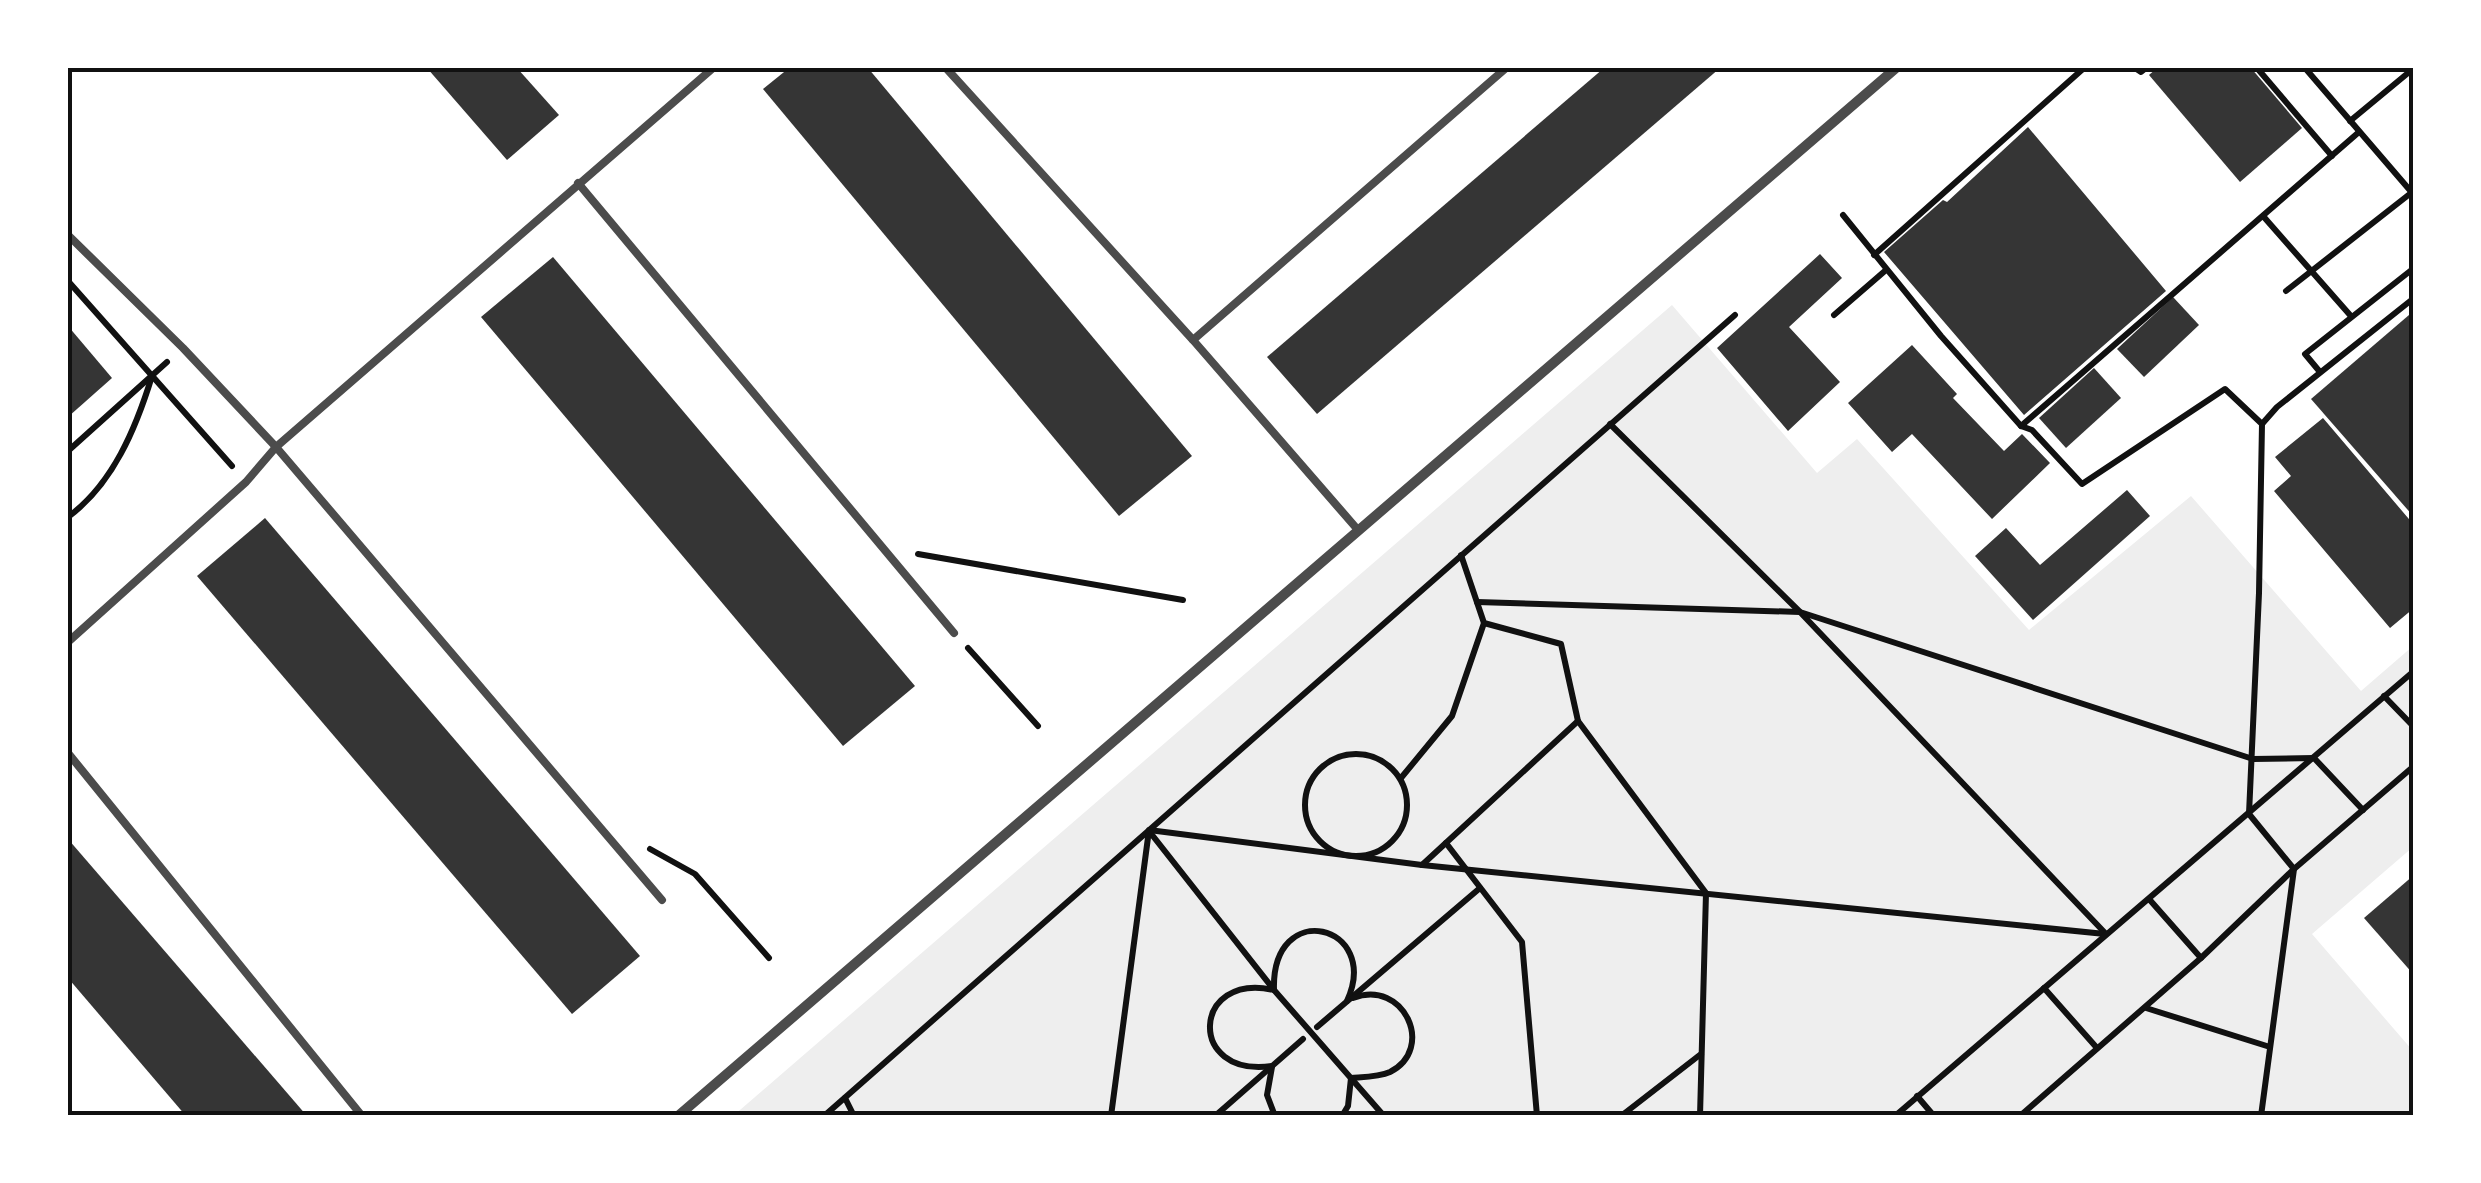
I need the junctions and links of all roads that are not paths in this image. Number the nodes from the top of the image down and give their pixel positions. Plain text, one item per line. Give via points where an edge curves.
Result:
1 (713, 68) edge
2 (946, 68) edge
3 (1506, 68) edge
4 (1896, 68) edge
5 (578, 183) junction
6 (68, 234) edge
7 (1193, 340) junction
8 (276, 447) junction
9 (1358, 530) junction
10 (954, 632) road end
11 (68, 642) edge
12 (68, 753) edge
13 (662, 900) dead end
14 (362, 1116) edge
15 (678, 1116) edge

1 - 5 lane
2 - 7 lane
3 - 7 lane
4 - 9 street
5 - 8 lane
5 - 10 lane
6 - 8 lane
7 - 9 lane
8 - 11 lane via 246,482
8 - 13 lane
9 - 15 street
12 - 14 lane

